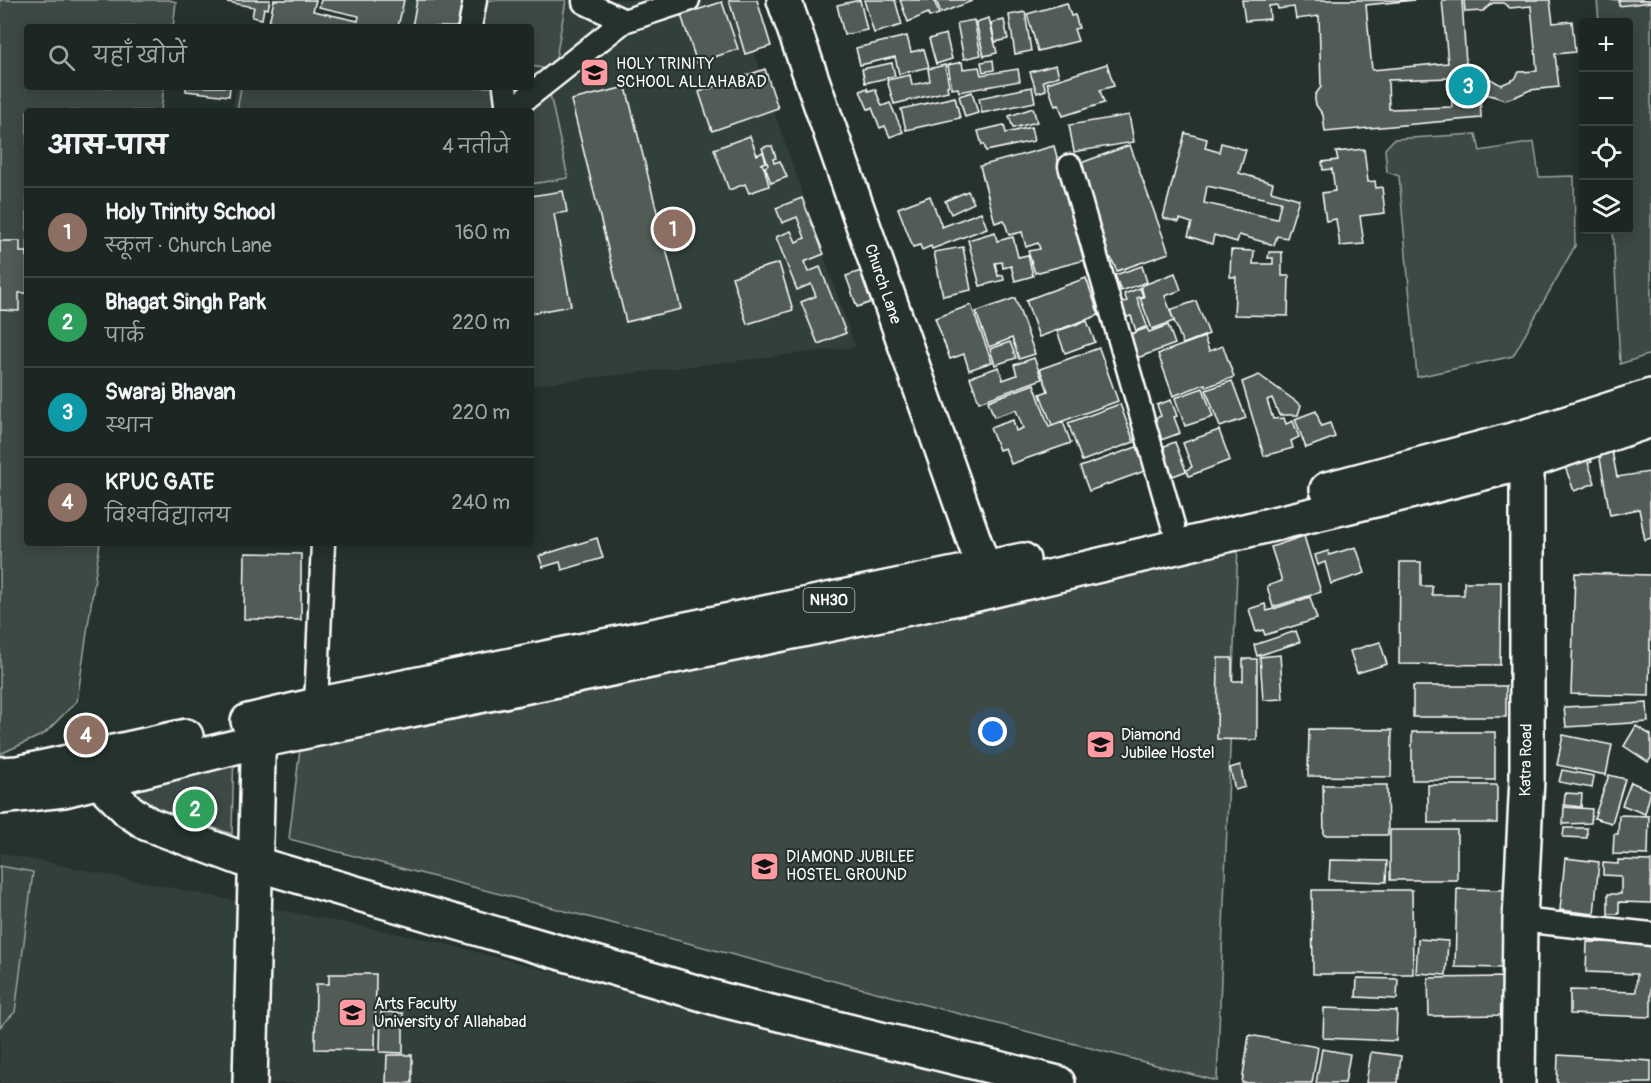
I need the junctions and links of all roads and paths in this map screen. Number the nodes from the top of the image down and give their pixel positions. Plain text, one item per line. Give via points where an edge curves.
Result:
1 (475, 0) edge
2 (584, 0) edge
3 (688, 0) edge
4 (784, 0) edge
5 (624, 21) junction
6 (471, 24) edge
7 (506, 90) edge
8 (508, 108) edge
9 (513, 108) edge
10 (1070, 166) dead end
11 (1651, 396) edge
12 (1651, 420) edge
13 (1527, 449) junction
14 (1173, 525) junction
15 (323, 546) edge
16 (986, 580) junction
17 (316, 705) junction
18 (259, 730) junction
19 (0, 774) edge
20 (99, 781) junction
21 (0, 797) edge
22 (256, 864) junction
23 (1520, 920) junction
24 (1651, 934) edge
25 (250, 1083) edge
26 (1058, 1083) edge
27 (1518, 1083) edge

1 - 6 street
2 - 5 street
3 - 5 street
4 - 16 main road, Church Lane
5 - 9 street
7 - 8 street
10 - 14 street
11 - 13 main road, NH30
12 - 13 main road
13 - 14 main road, NH30 via 1344,485
13 - 16 main road via 1394,496
13 - 23 main road, Katra Road via 1527,778
14 - 16 main road, NH30
15 - 17 street
16 - 17 main road, NH30
16 - 18 main road via 690,654
17 - 18 main road, NH30
18 - 19 main road, NH30
18 - 20 main road
18 - 22 main road
20 - 21 main road via 64,790
20 - 22 main road via 148,824
22 - 25 main road
22 - 26 main road via 723,1000
23 - 24 street
23 - 27 main road, Katra Road

